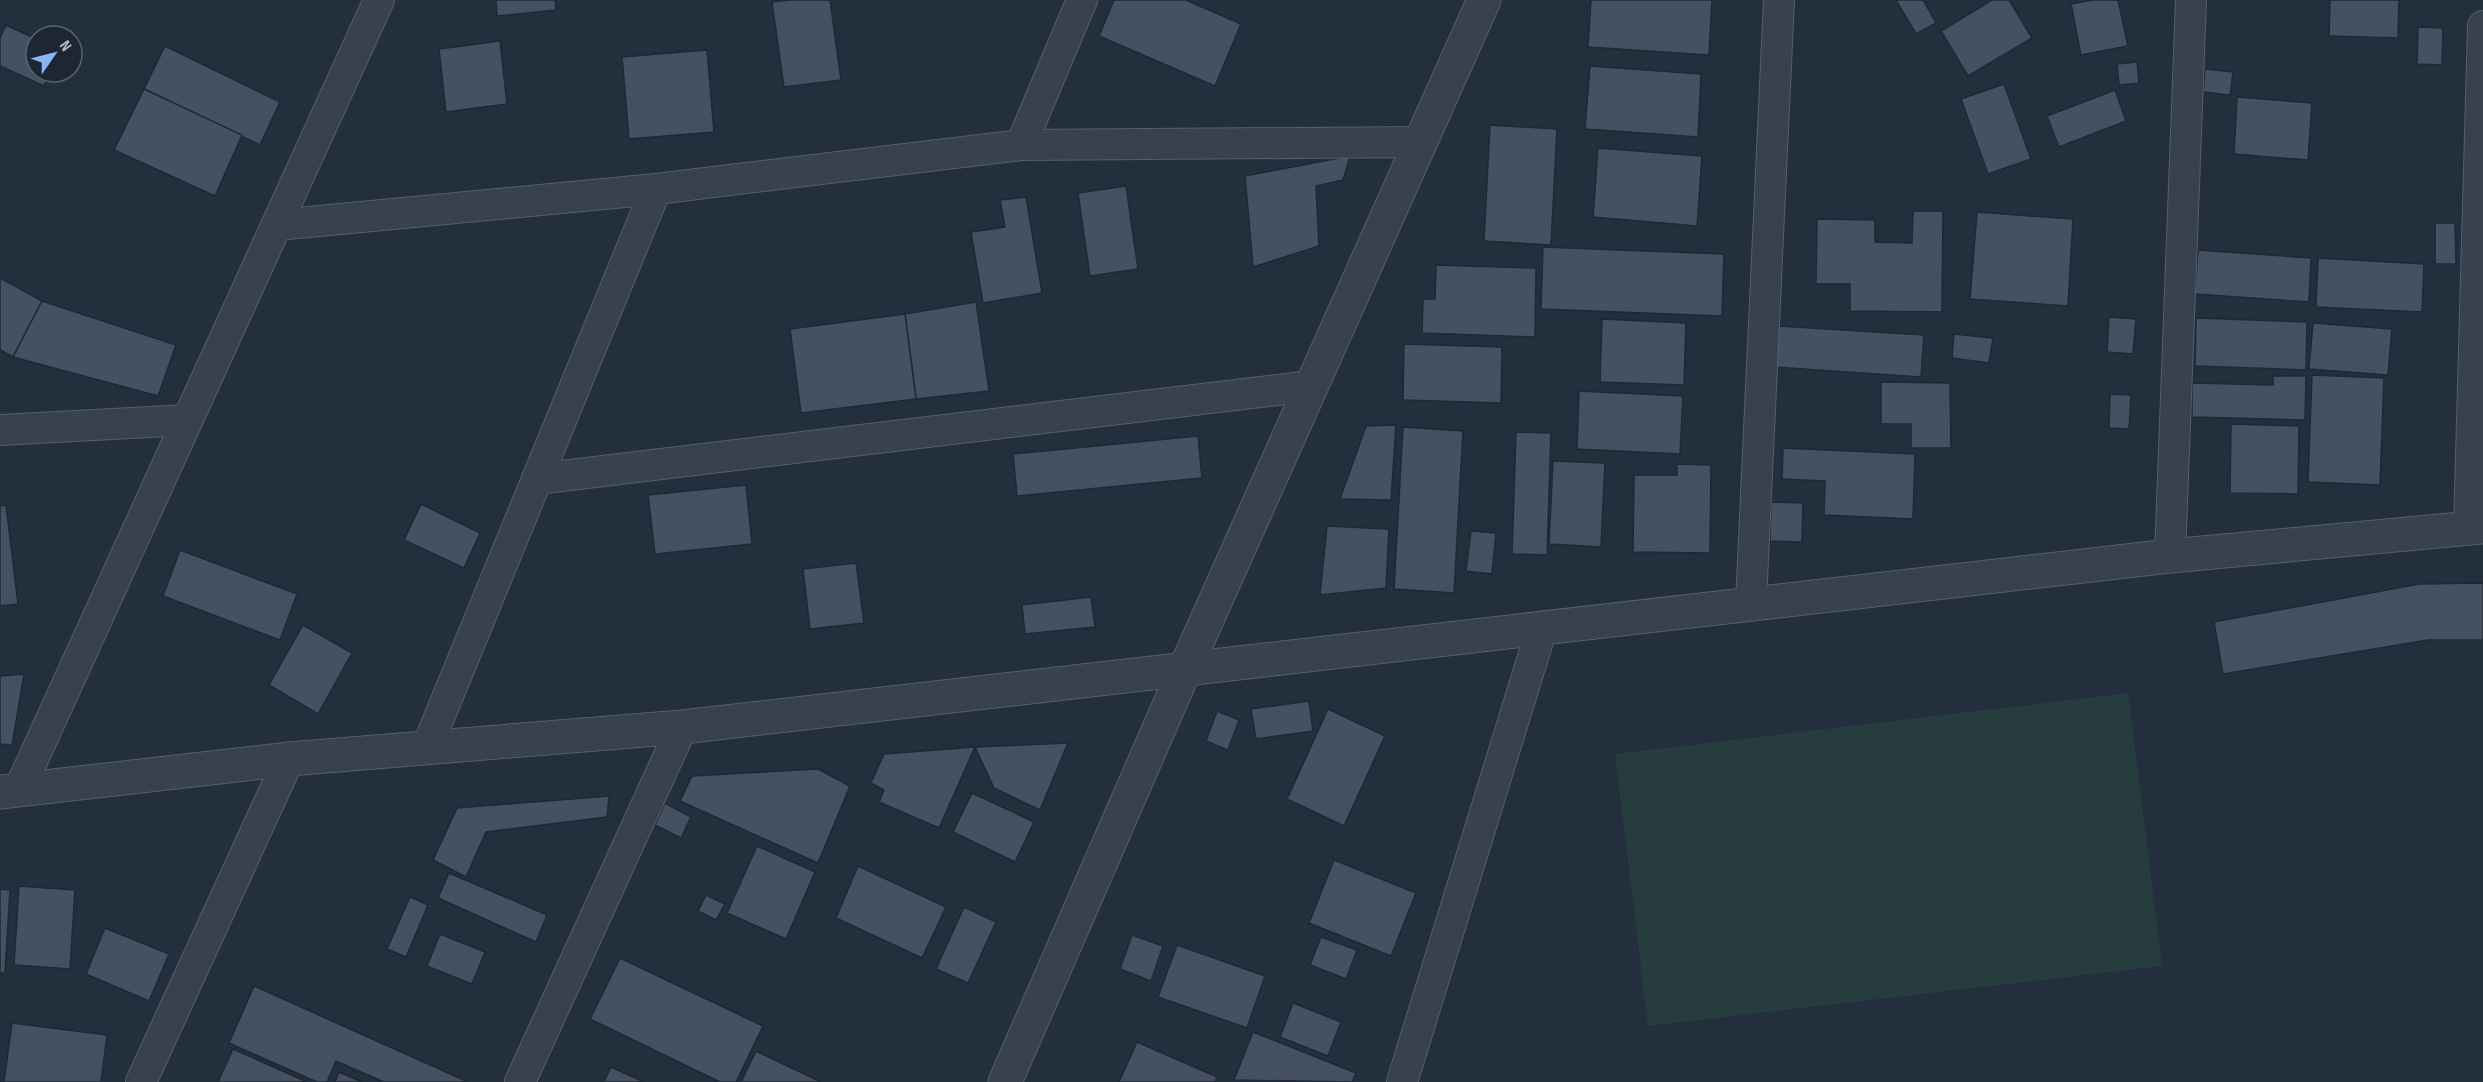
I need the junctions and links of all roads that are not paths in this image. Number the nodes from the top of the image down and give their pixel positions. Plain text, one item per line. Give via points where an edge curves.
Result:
1 (379, 0) edge
2 (1082, 0) edge
3 (1484, 0) edge
4 (1779, 0) edge
5 (2191, 0) edge
6 (2483, 26) edge
7 (1420, 142) junction
8 (1021, 145) junction
9 (656, 189) junction
10 (277, 225) junction
11 (1311, 387) junction
12 (188, 420) junction
13 (0, 430) edge
14 (537, 478) junction
15 (2476, 527) edge
16 (2170, 556) junction
17 (1751, 603) junction
18 (1542, 628) junction
19 (1185, 669) junction
20 (682, 727) junction
21 (427, 747) junction
22 (289, 759) junction
23 (10, 791) edge
24 (141, 1082) edge
25 (520, 1082) edge
26 (1005, 1082) edge
27 (1402, 1082) edge

1 - 10 street
2 - 8 street
3 - 7 street
4 - 17 street
5 - 16 street
6 - 15 street
7 - 8 street
7 - 11 street
8 - 9 street
9 - 10 street
9 - 14 street
10 - 12 street
11 - 14 street
11 - 19 street
12 - 13 street
12 - 23 street
14 - 21 street
15 - 16 street
16 - 17 street
17 - 18 street
18 - 19 street
18 - 27 street
19 - 20 street
19 - 26 street
20 - 21 street
20 - 25 street
21 - 22 street
22 - 23 street
22 - 24 street

